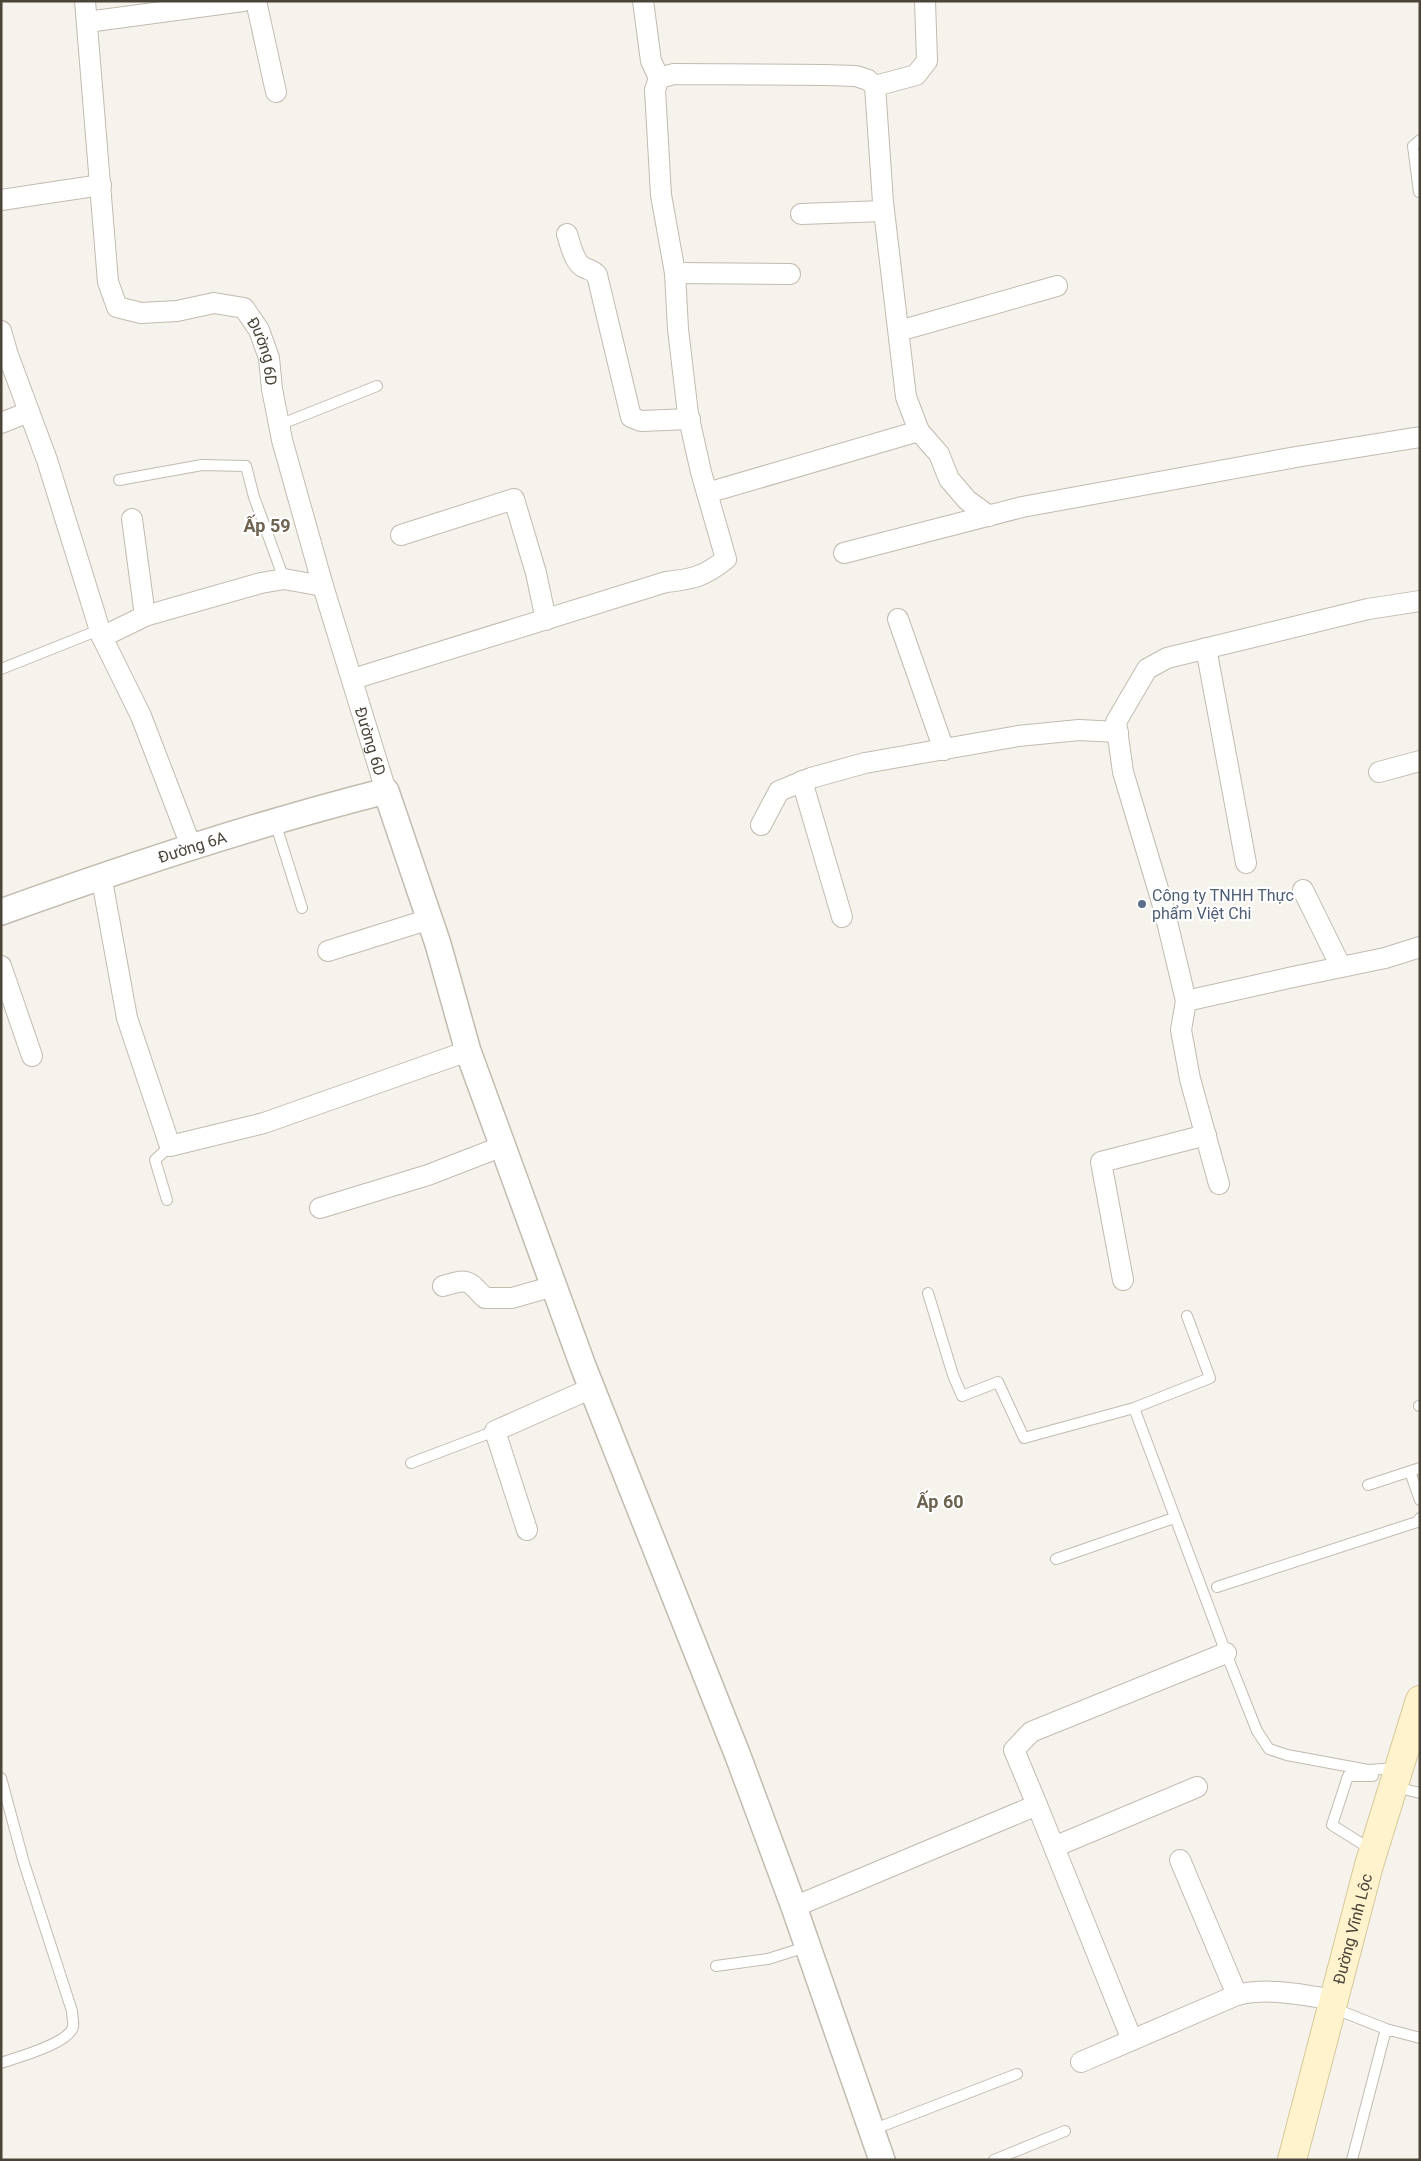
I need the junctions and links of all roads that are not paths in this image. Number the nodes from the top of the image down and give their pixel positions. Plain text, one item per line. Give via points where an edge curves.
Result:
1 (85, 1) edge
2 (243, 1) edge
3 (256, 1) edge
4 (643, 1) edge
5 (925, 1) edge
6 (87, 22) junction
7 (659, 78) junction
8 (875, 86) junction
9 (276, 92) dead end
10 (1420, 140) edge
11 (101, 185) junction
12 (1419, 192) edge
13 (1, 200) edge
14 (884, 211) junction
15 (802, 214) dead end
16 (566, 234) dead end
17 (675, 273) junction
18 (790, 274) dead end
19 (1057, 286) dead end
20 (1, 331) edge
21 (899, 331) junction
22 (377, 386) dead end
23 (29, 412) junction
24 (690, 419) junction
25 (1, 423) edge
26 (279, 425) junction
27 (919, 431) junction
28 (1420, 437) edge
29 (119, 480) dead end
30 (707, 493) junction
31 (989, 516) junction
32 (132, 519) dead end
33 (402, 535) dead end
34 (844, 553) dead end
35 (284, 579) junction
36 (323, 586) junction
37 (1420, 601) edge
38 (145, 616) junction
39 (898, 619) dead end
40 (546, 620) junction
41 (100, 633) junction
42 (1206, 648) junction
43 (1, 669) edge
44 (353, 679) junction
45 (1118, 732) junction
46 (944, 750) junction
47 (1420, 761) edge
48 (1379, 772) dead end
49 (802, 781) junction
50 (386, 791) junction
51 (275, 822) junction
52 (761, 825) dead end
53 (192, 846) junction
54 (1246, 863) dead end
55 (101, 875) junction
56 (1303, 890) dead end
57 (302, 908) dead end
58 (1, 912) edge
59 (842, 917) dead end
60 (430, 919) junction
61 (1420, 947) edge
62 (328, 951) dead end
63 (1, 966) edge
64 (1341, 967) junction
65 (1186, 1001) junction
66 (468, 1051) junction
67 (32, 1056) dead end
68 (1206, 1135) junction
69 (170, 1146) junction
70 (503, 1146) junction
71 (1219, 1184) dead end
72 (166, 1200) dead end
73 (320, 1208) dead end
74 (1123, 1280) dead end
75 (443, 1286) dead end
76 (554, 1286) junction
77 (928, 1293) dead end
78 (1187, 1316) dead end
79 (592, 1388) junction
80 (1134, 1408) junction
81 (495, 1431) junction
82 (411, 1463) dead end
83 (1415, 1470) edge
84 (1368, 1485) dead end
85 (1420, 1500) edge
86 (1174, 1518) junction
87 (1420, 1518) edge
88 (527, 1530) dead end
89 (1056, 1559) dead end
90 (1217, 1587) dead end
91 (1226, 1653) junction
92 (1420, 1700) edge
93 (1396, 1777) junction
94 (1, 1778) edge
95 (1197, 1787) dead end
96 (1420, 1793) edge
97 (1037, 1805) junction
98 (1054, 1847) junction
99 (1373, 1851) junction
100 (1180, 1860) dead end
101 (794, 1907) junction
102 (806, 1947) junction
103 (716, 1966) dead end
104 (1237, 1995) junction
105 (1334, 2004) junction
106 (1386, 2029) junction
107 (1420, 2038) edge
108 (1132, 2040) junction
109 (1081, 2062) dead end
110 (1, 2063) edge
111 (1017, 2074) dead end
112 (872, 2130) junction
113 (1065, 2131) dead end
114 (882, 2160) edge
115 (994, 2160) edge
116 (1292, 2160) edge
117 (1352, 2160) edge

1 - 6 street, Đường 6D
2 - 6 street
3 - 9 street
4 - 7 street via 651,61
5 - 8 street via 927,61 916,75
6 - 11 street, Đường 6D
7 - 8 street via 674,74 825,74 856,76
7 - 17 street via 655,90 661,194
8 - 14 street
10 - 12 lane via 1413,146
11 - 13 street
11 - 26 street, Đường 6D via 108,282 117,307 141,313 177,311 214,303 244,308 259,330 269,358
14 - 15 street
14 - 21 street
16 - 24 street via 581,266 597,275 631,417 641,421
17 - 18 street
17 - 24 street via 678,329
19 - 21 street
20 - 23 street
21 - 27 street via 906,397
22 - 26 lane
23 - 25 street
23 - 41 street
24 - 30 street
26 - 36 street, Đường 6D
27 - 30 street
27 - 31 street via 939,454 949,479 967,500
28 - 31 street via 1022,507
29 - 35 lane via 202,465 246,466
30 - 40 street via 726,559 709,573 666,582
31 - 34 street
32 - 38 street
33 - 40 street via 514,499
35 - 36 street
35 - 38 street
36 - 44 street, Đường 6D
37 - 42 street via 1368,609
38 - 41 street
39 - 46 street
40 - 44 street
41 - 43 lane
41 - 53 street via 141,716
42 - 45 street via 1167,658 1147,669 1116,722
42 - 54 street
44 - 50 street, Đường 6D
45 - 46 street via 1080,730 1027,735
45 - 65 street via 1123,772 1164,909
46 - 49 street via 865,763
47 - 48 street
49 - 52 street via 779,791
49 - 59 street
50 - 51 street, Đường 6A
50 - 60 street
51 - 53 street, Đường 6A
51 - 57 lane
53 - 55 street, Đường 6A
55 - 58 street, Đường 6A
55 - 69 street via 127,1018
56 - 64 street
60 - 62 street
60 - 66 street
61 - 64 street
63 - 67 street
64 - 65 street
65 - 68 street via 1181,1030 1190,1080
66 - 69 street via 264,1123
66 - 70 street
68 - 71 street
68 - 74 street via 1101,1162
69 - 72 lane via 154,1160
70 - 73 street via 428,1175
70 - 76 street
75 - 76 street via 467,1281 485,1298 512,1298
76 - 79 street
77 - 80 lane via 962,1396 998,1382 1024,1438
78 - 80 lane via 1210,1378
79 - 81 street
79 - 101 street via 738,1756
80 - 86 lane
81 - 82 lane
81 - 88 street
83 - 84 lane
83 - 85 lane
86 - 89 lane
86 - 91 lane
87 - 90 lane via 1417,1522
91 - 93 lane via 1257,1731 1269,1749
91 - 97 street via 1031,1732 1014,1750
92 - 93 main road, Đường Vĩnh Lộc
93 - 96 lane
93 - 99 main road, Đường Vĩnh Lộc
93 - 99 lane via 1348,1776 1332,1825
94 - 110 lane via 74,2026 68,2036
95 - 98 street
97 - 98 street
97 - 101 street
98 - 108 street
99 - 105 main road, Đường Vĩnh Lộc
100 - 104 street
101 - 102 street
102 - 103 lane via 768,1959
102 - 112 street
104 - 105 street via 1255,1991 1282,1992
104 - 108 street
105 - 106 lane
105 - 116 main road, Đường Vĩnh Lộc
106 - 107 lane
106 - 117 lane
108 - 109 street
111 - 112 lane
112 - 114 street
113 - 115 lane

